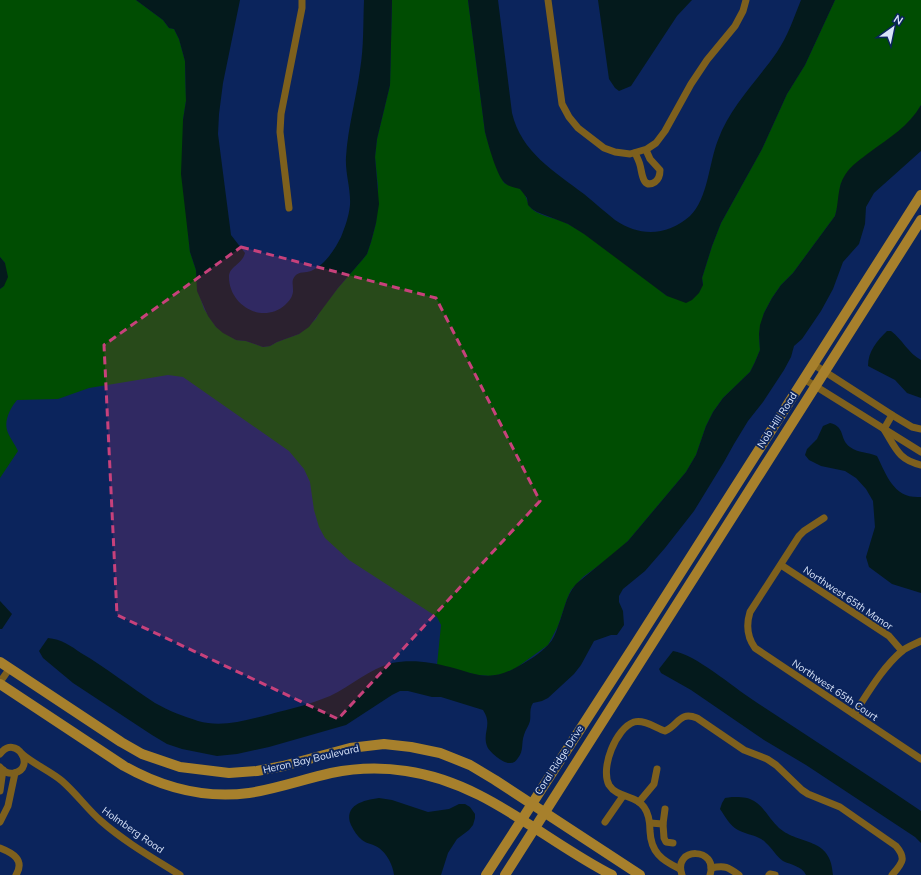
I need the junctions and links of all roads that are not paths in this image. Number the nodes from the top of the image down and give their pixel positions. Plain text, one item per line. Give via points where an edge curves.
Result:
1 (302, 0) edge
2 (548, 0) edge
3 (746, 0) edge
4 (921, 195) edge
5 (288, 208) dead end
6 (921, 220) edge
7 (813, 364) junction
8 (825, 372) junction
9 (804, 378) junction
10 (815, 386) junction
11 (892, 416) junction
12 (884, 429) junction
13 (921, 429) edge
14 (921, 452) edge
15 (921, 466) edge
16 (824, 518) dead end
17 (781, 565) junction
18 (921, 641) edge
19 (634, 646) joint
20 (902, 651) junction
21 (645, 653) joint
22 (0, 662) edge
23 (10, 668) junction
24 (0, 683) edge
25 (854, 714) junction
26 (1, 750) edge
27 (22, 754) junction
28 (921, 759) edge
29 (1, 768) edge
30 (41, 768) junction
31 (657, 769) dead end
32 (18, 771) junction
33 (0, 791) edge
34 (623, 796) junction
35 (639, 802) junction
36 (531, 803) junction
37 (665, 808) dead end
38 (545, 813) junction
39 (1, 819) edge
40 (521, 819) junction
41 (605, 822) dead end
42 (650, 822) junction
43 (663, 824) junction
44 (535, 828) junction
45 (673, 843) dead end
46 (0, 848) edge
47 (681, 872) edge
48 (710, 872) edge
49 (16, 875) edge
50 (180, 875) edge
51 (486, 875) edge
52 (505, 875) edge
53 (612, 875) edge
54 (640, 875) edge
55 (739, 875) edge
56 (769, 875) edge
57 (775, 875) edge
58 (892, 875) edge

1 - 5 street via 280,126
2 - 3 street via 562,104 578,128 604,148 630,154 656,142 665,131 691,84 735,26
4 - 7 main road, Nob Hill Road
6 - 8 main road, Nob Hill Road
7 - 8 street
7 - 9 main road, Nob Hill Road
8 - 10 main road, Nob Hill Road
8 - 11 street
9 - 10 street
9 - 19 main road, Nob Hill Road
10 - 12 street
10 - 21 main road, Nob Hill Road
11 - 12 street
11 - 13 street
12 - 14 street
12 - 15 street via 898,454
16 - 17 street via 804,530
17 - 20 street, Northwest 65th Manor via 889,636
17 - 25 street, Northwest 65th Court via 750,612 748,637 755,648
18 - 20 street
19 - 36 main road, Coral Ridge Drive
20 - 25 street via 882,673
21 - 38 main road, Coral Ridge Drive
22 - 23 main road, Heron Bay Boulevard
23 - 24 street
23 - 36 main road, Heron Bay Boulevard via 121,742 142,754 180,767 228,773 257,771 350,748 384,744 440,753 470,764
24 - 40 main road, Heron Bay Boulevard via 142,776 182,790 204,794 250,793 332,773 384,769 407,771 460,786
25 - 28 street, Northwest 65th Court
26 - 27 street, Holmberg Road via 12,747 20,750
27 - 30 street, Holmberg Road
27 - 32 street via 24,761
29 - 32 street via 6,772
29 - 33 street
30 - 32 street via 32,766
30 - 50 street, Holmberg Road via 64,783 87,809 110,828
31 - 35 street via 654,784
32 - 39 street via 8,806
34 - 35 street
34 - 41 street
34 - 58 street via 610,786 606,779 608,757 620,734 634,722 642,721 665,731 686,716 698,718 744,750 776,765 808,794 840,807 896,846 903,857
35 - 42 street via 645,808
36 - 38 main road, Heron Bay Boulevard
36 - 40 main road, Coral Ridge Drive
37 - 43 street
38 - 44 main road, Coral Ridge Drive
38 - 54 main road, Heron Bay Boulevard
40 - 44 main road, Heron Bay Boulevard
40 - 51 main road, Coral Ridge Drive
42 - 43 street
42 - 47 street via 653,847 658,855
43 - 45 street via 666,842
44 - 52 main road, Coral Ridge Drive
44 - 53 main road, Heron Bay Boulevard
46 - 49 street via 17,858 19,863
47 - 48 street via 681,864 686,856 696,853 708,859
48 - 55 street via 723,866
56 - 57 street

